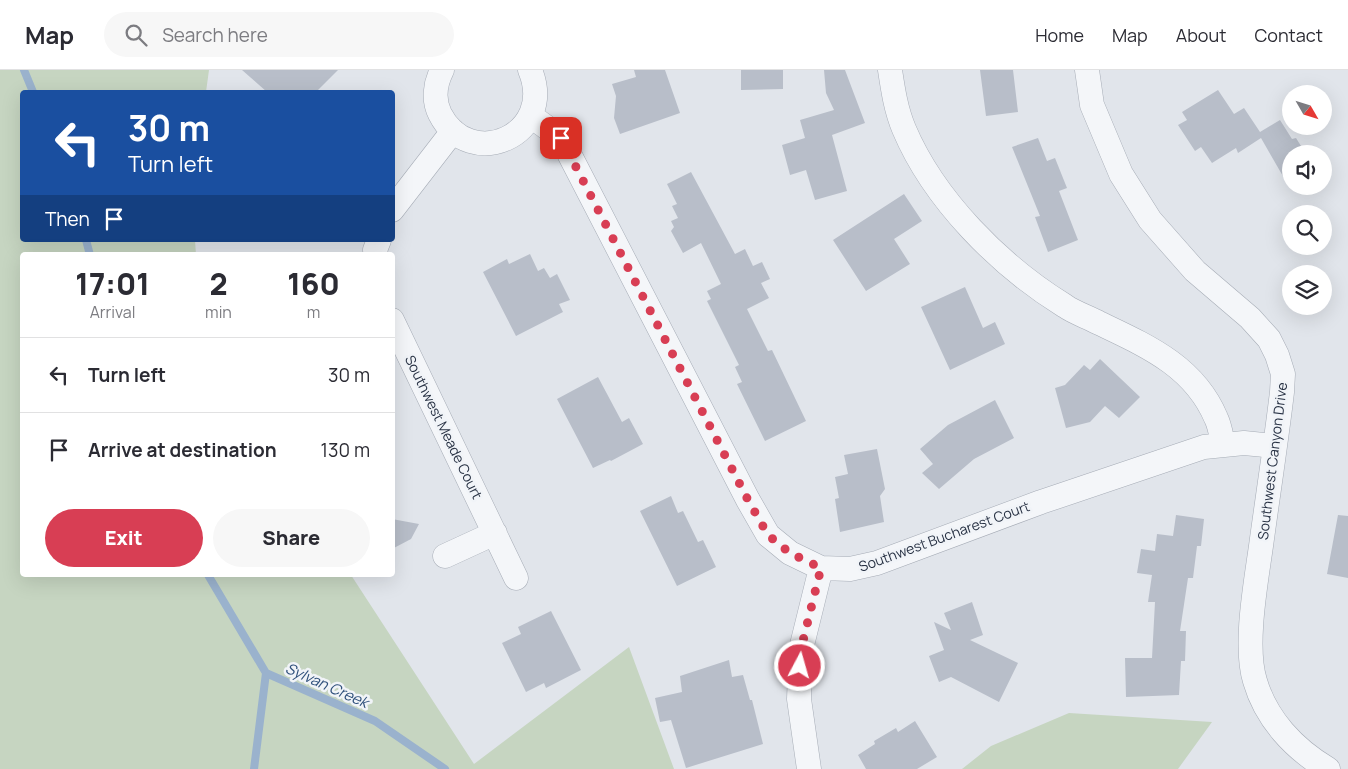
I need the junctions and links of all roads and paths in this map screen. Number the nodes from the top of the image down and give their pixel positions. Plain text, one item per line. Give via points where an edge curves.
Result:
1 (442, 70) edge
2 (530, 70) edge
3 (890, 70) edge
4 (1086, 70) edge
5 (531, 116) junction
6 (453, 131) junction
7 (395, 206) edge
8 (395, 326) edge
9 (1223, 444) junction
10 (1275, 446) junction
11 (495, 533) junction
12 (445, 556) dead end
13 (821, 568) junction
14 (516, 578) dead end
15 (809, 769) edge
16 (1328, 769) edge

1 - 6 street via 435,95 437,108
2 - 5 street via 536,99
3 - 9 street via 903,128 943,196 963,220 1035,286 1066,307 1173,362 1210,406
4 - 10 street, Southwest Canyon Drive via 1092,105 1121,174 1150,220 1195,271 1250,318 1269,339 1283,374
5 - 6 street via 517,133 496,143 466,139
5 - 13 street, Southwest Bucharest Court via 561,138 768,535 790,553
6 - 7 street
8 - 11 street, Southwest Meade Court
9 - 10 street, Southwest Bucharest Court
9 - 13 street, Southwest Bucharest Court via 1204,447 1040,502 876,564 850,569
10 - 16 street, Southwest Canyon Drive via 1250,649 1254,679 1263,704 1279,729 1315,762
11 - 12 street
11 - 14 street, Southwest Meade Court
13 - 15 street via 801,649 799,698

